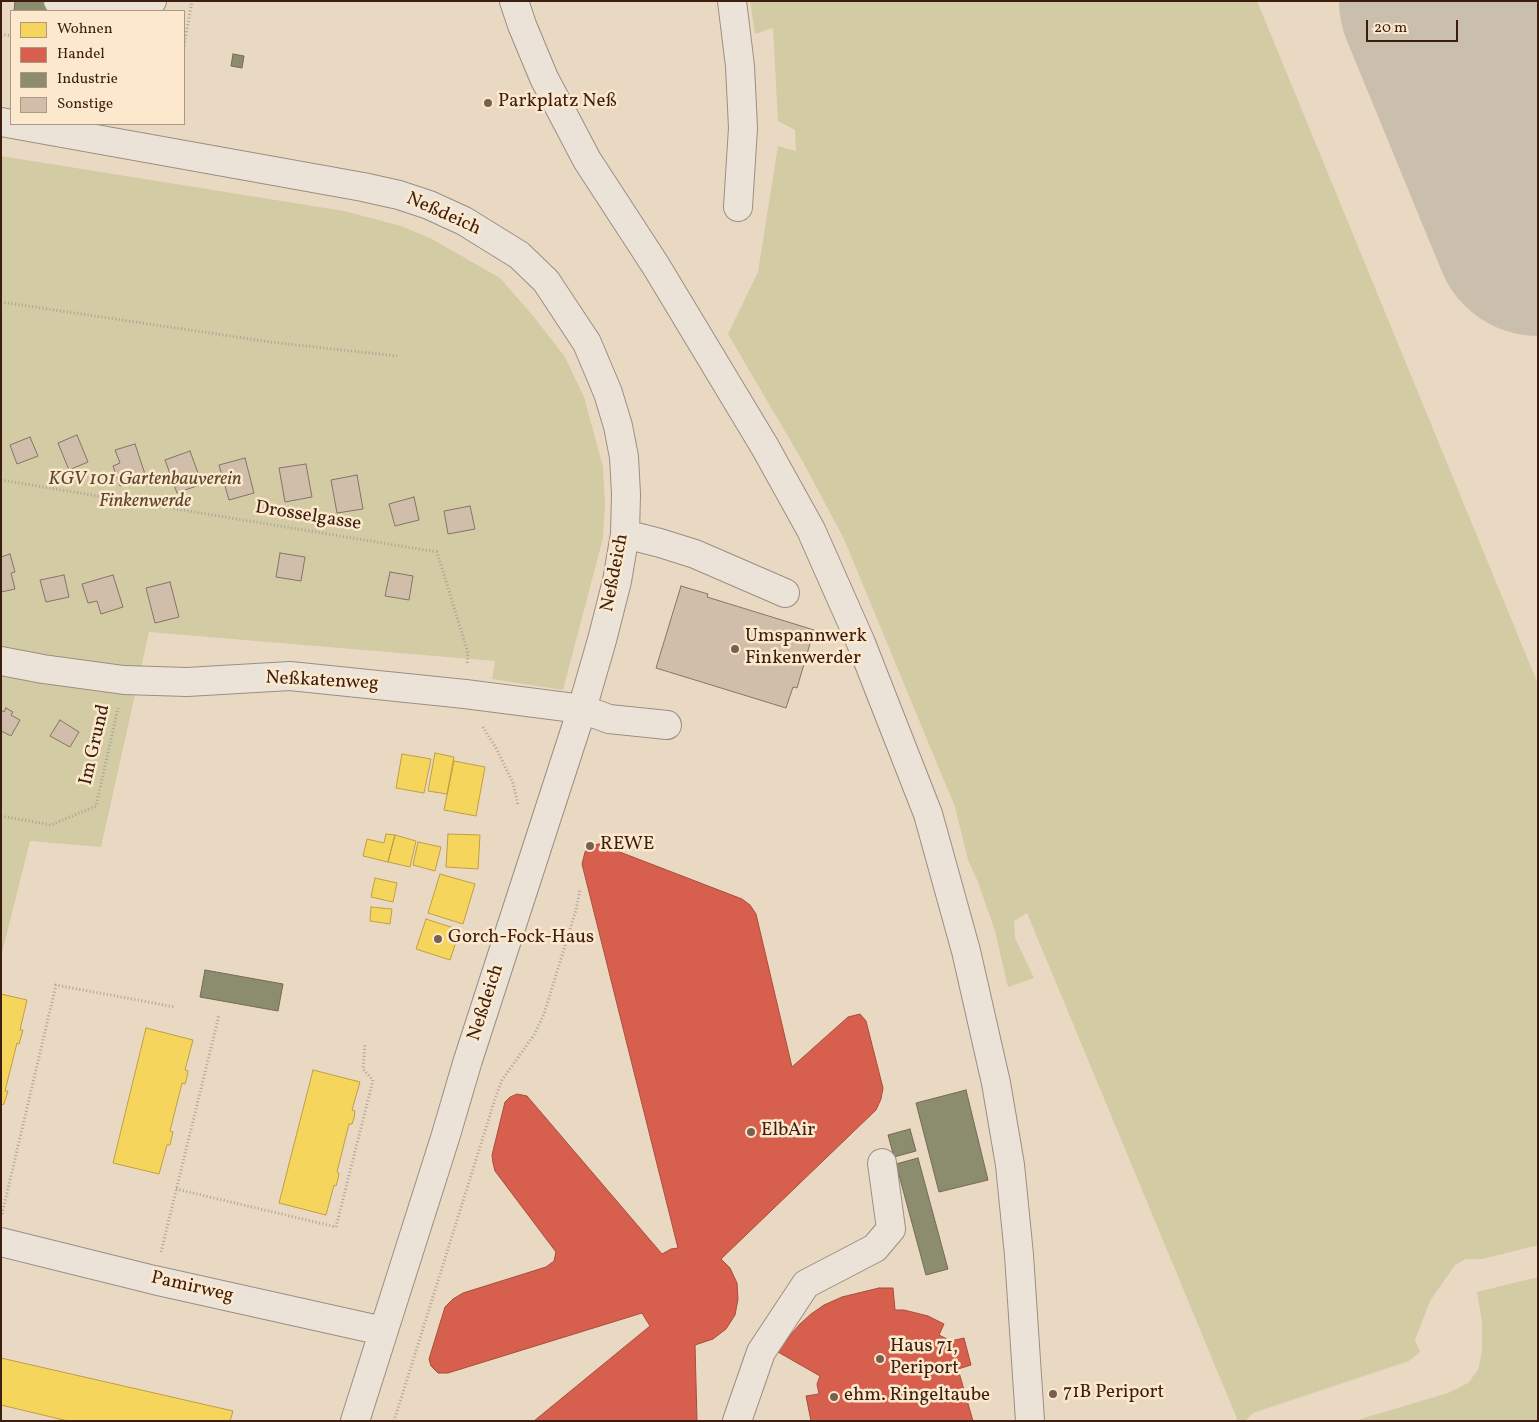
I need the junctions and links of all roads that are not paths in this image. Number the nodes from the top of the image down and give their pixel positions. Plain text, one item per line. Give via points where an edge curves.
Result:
1 (58, 1) edge
2 (152, 1) edge
3 (514, 1) edge
4 (732, 1) edge
5 (111, 10) edge
6 (135, 10) edge
7 (17, 125) edge
8 (738, 207) dead end
9 (625, 534) junction
10 (785, 593) dead end
11 (1, 661) edge
12 (582, 709) junction
13 (667, 725) dead end
14 (882, 1163) dead end
15 (1, 1242) edge
16 (383, 1331) junction
17 (355, 1421) edge
18 (737, 1421) edge
19 (1030, 1421) edge

1 - 5 street
2 - 6 street
3 - 19 street via 544,78 587,160 656,266 811,530 861,642 928,814 966,950 996,1083 1010,1165
4 - 8 street via 743,128
7 - 9 street, Neßdeich via 399,195 464,221 519,255 546,282 587,343 608,393 624,457
9 - 10 street via 695,554
9 - 12 street, Neßdeich via 617,581
11 - 12 street, Neßkatenweg via 124,680 187,682 290,676
12 - 13 street, Neßkatenweg via 608,719
12 - 16 street, Neßdeich
14 - 18 street via 891,1229 875,1248 806,1284 761,1352
15 - 16 street, Pamirweg
16 - 17 street, Neßdeich

